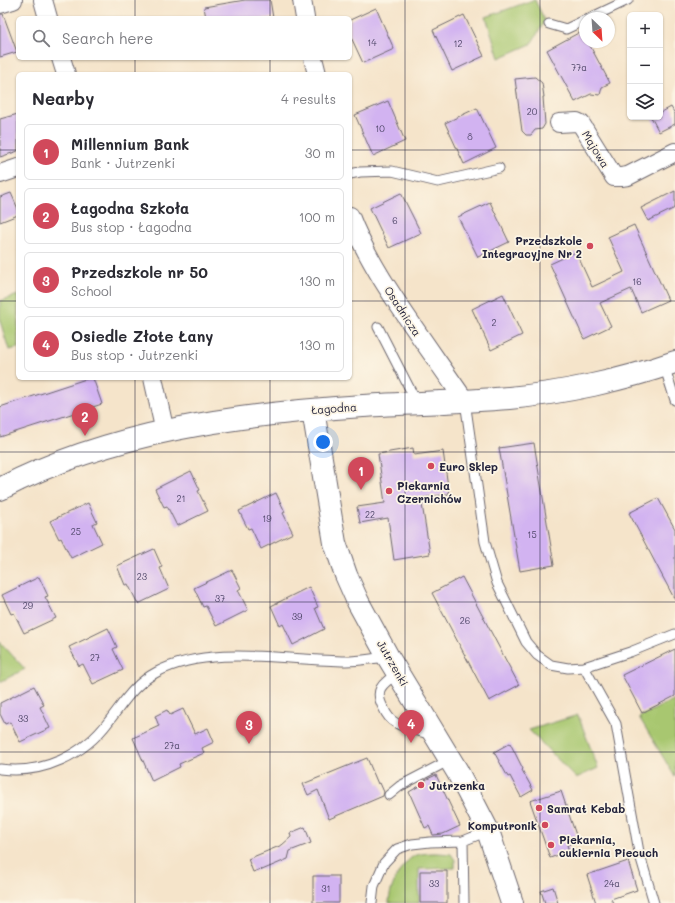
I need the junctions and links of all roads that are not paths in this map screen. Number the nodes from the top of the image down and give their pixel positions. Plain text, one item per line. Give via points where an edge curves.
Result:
1 (13, 0) edge
2 (43, 0) edge
3 (302, 0) edge
4 (628, 0) edge
5 (0, 4) edge
6 (603, 12) edge
7 (47, 16) edge
8 (305, 16) edge
9 (579, 23) edge
10 (549, 24) dead end
11 (62, 60) edge
12 (314, 60) edge
13 (65, 72) edge
14 (316, 72) edge
15 (559, 123) dead end
16 (675, 152) edge
17 (499, 168) dead end
18 (16, 169) edge
19 (0, 174) edge
20 (352, 174) edge
21 (352, 223) edge
22 (378, 327) dead end
23 (669, 364) edge
24 (153, 380) edge
25 (675, 400) edge
26 (465, 401) junction
27 (417, 403) junction
28 (313, 410) junction
29 (165, 432) junction
30 (0, 489) edge
31 (675, 634) edge
32 (393, 665) junction
33 (584, 667) junction
34 (436, 736) junction
35 (450, 760) junction
36 (0, 769) edge
37 (390, 795) dead end
38 (488, 831) junction
39 (463, 841) junction
40 (372, 903) edge
41 (464, 903) edge
42 (512, 903) edge
43 (654, 903) edge

1 - 5 street
2 - 7 street
3 - 8 street
4 - 6 lane
9 - 10 lane via 566,29
11 - 13 street
12 - 14 street
15 - 16 street, Majowa via 581,124 614,177 628,176
17 - 20 lane via 438,182 392,171
18 - 19 street
21 - 26 street, Osadnicza via 397,302
22 - 27 lane
23 - 25 lane
23 - 26 street, Łagodna via 562,390 510,398
24 - 29 street
26 - 27 street, Łagodna
26 - 33 lane via 486,542 497,583 526,642 538,655 552,665
27 - 28 street, Łagodna
28 - 29 street, Łagodna via 252,416
28 - 32 street, Jutrzenki via 335,543 349,582
29 - 30 street, Łagodna via 66,460
31 - 33 lane
32 - 34 street, Jutrzenki
32 - 34 lane via 379,691 379,700 385,712 395,723
32 - 36 lane via 214,656 191,659 169,666 138,685 121,703 98,735 72,754 58,762 29,770
33 - 43 lane via 616,724 639,852
34 - 35 street, Jutrzenki
35 - 37 lane via 400,786
35 - 38 street, Jutrzenki
38 - 39 lane
38 - 42 street, Jutrzenki
39 - 40 lane via 412,844 397,849 384,863 374,886
39 - 41 lane

